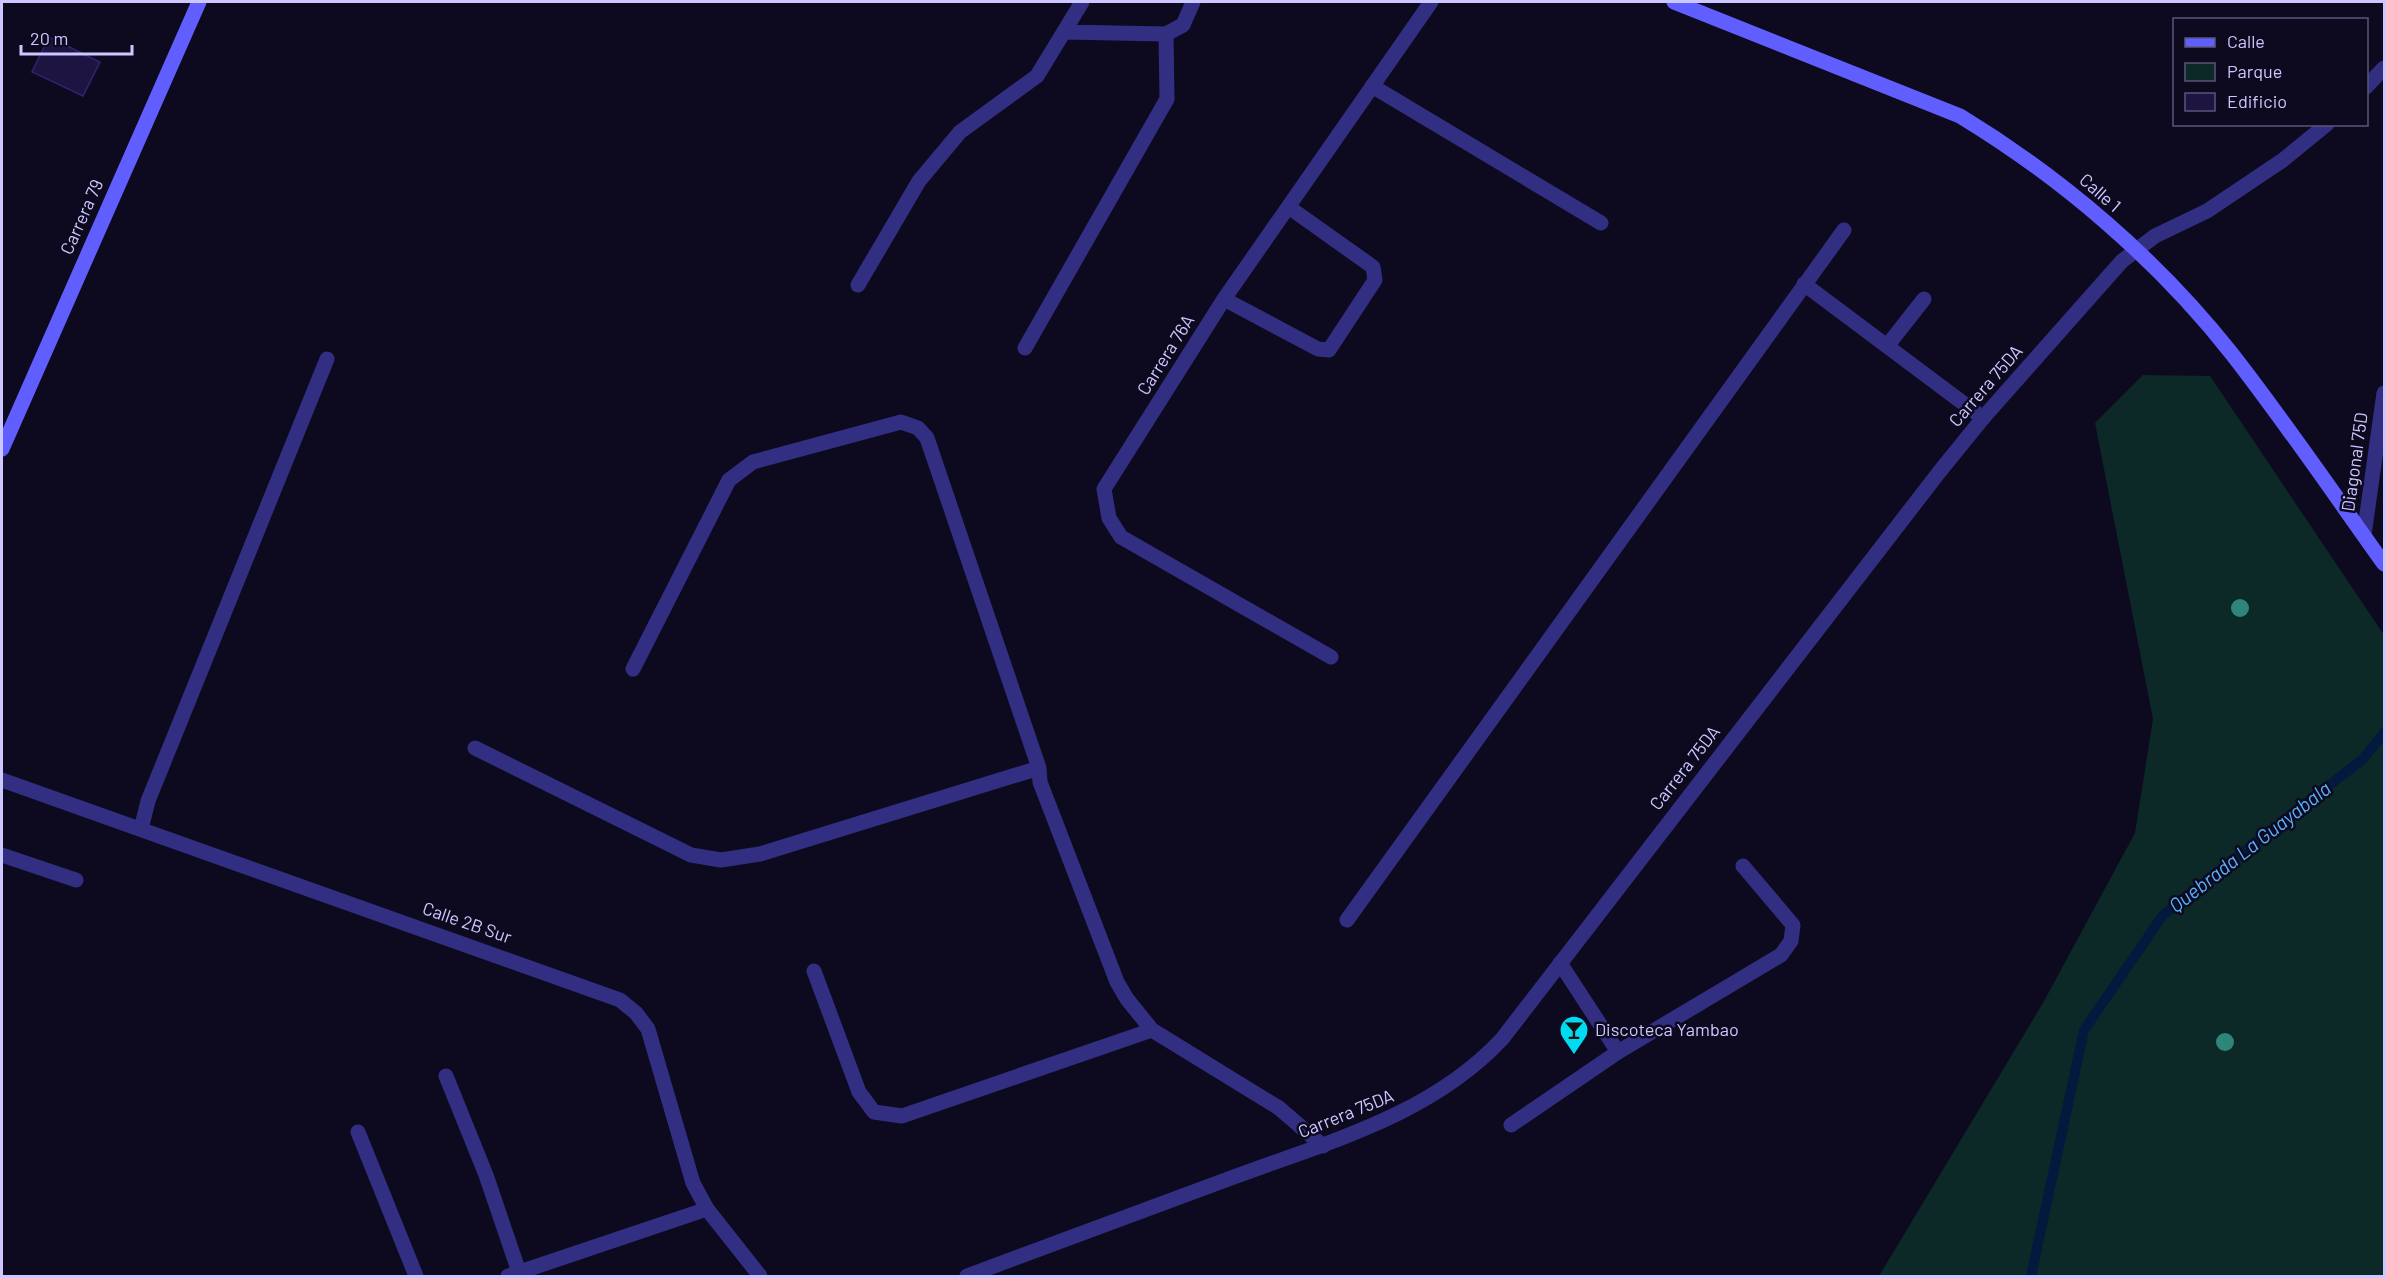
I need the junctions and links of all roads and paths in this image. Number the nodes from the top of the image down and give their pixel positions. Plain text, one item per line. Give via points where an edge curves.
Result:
1 (199, 2) edge
2 (1082, 2) edge
3 (1193, 2) edge
4 (1431, 2) edge
5 (1674, 2) edge
6 (1064, 32) junction
7 (1166, 34) junction
8 (2385, 68) edge
9 (1372, 86) junction
10 (2368, 86) edge
11 (2325, 126) edge
12 (1290, 208) junction
13 (1601, 223) dead end
14 (1844, 230) dead end
15 (2136, 251) junction
16 (1804, 284) junction
17 (858, 285) dead end
18 (1224, 299) junction
19 (1924, 299) dead end
20 (1887, 346) junction
21 (1025, 348) dead end
22 (327, 359) dead end
23 (2385, 393) edge
24 (1983, 418) junction
25 (2, 449) edge
26 (2364, 535) junction
27 (2385, 564) edge
28 (1331, 657) dead end
29 (633, 669) dead end
30 (475, 748) dead end
31 (1039, 768) junction
32 (2, 780) edge
33 (141, 829) junction
34 (2, 855) edge
35 (1743, 866) dead end
36 (76, 880) dead end
37 (1347, 920) dead end
38 (1560, 963) junction
39 (814, 971) dead end
40 (1152, 1030) junction
41 (1618, 1052) junction
42 (446, 1076) dead end
43 (1511, 1125) dead end
44 (358, 1132) dead end
45 (1323, 1146) junction
46 (707, 1209) junction
47 (514, 1274) edge
48 (416, 1276) edge
49 (760, 1276) edge
50 (967, 1276) edge

1 - 25 main road, Carrera 79
2 - 6 street
3 - 7 street via 1183,25
4 - 9 street, Carrera 76A
5 - 15 main road, Calle 1 via 1960,116 2003,142 2072,194
6 - 7 street
6 - 17 street via 1037,76 960,132 919,181
7 - 21 street via 1167,99
8 - 10 street
9 - 12 street, Carrera 76A
9 - 13 street
11 - 15 street, Carrera 75DA via 2283,160 2207,211 2156,236
12 - 18 street, Carrera 76A
12 - 18 street via 1373,267 1375,280 1329,350 1318,349
14 - 16 street
15 - 24 street, Carrera 75DA via 2122,261
15 - 26 main road, Calle 1 via 2232,354
16 - 20 street
16 - 37 street
18 - 28 street, Carrera 76A via 1104,489 1109,518 1121,537
19 - 20 street
20 - 24 street
22 - 33 street via 148,801
23 - 26 street, Diagonal 75D
24 - 38 street, Carrera 75DA
26 - 27 main road, Calle 1
29 - 31 street via 729,480 753,462 901,422 918,428 927,438
30 - 31 street via 691,855 721,860 760,854
31 - 40 street via 1040,782 1117,982
32 - 33 street, Calle 2B Sur
33 - 46 street, Calle 2B Sur via 620,1000 648,1029 687,1164
34 - 36 street
35 - 41 street via 1793,925 1791,941 1781,955
38 - 41 street
38 - 45 street, Carrera 75DA via 1478,1064 1411,1108
39 - 40 street via 859,1092 874,1112 902,1116
40 - 45 street via 1279,1108
41 - 43 street
42 - 47 street via 486,1175
44 - 48 street
45 - 50 street, Carrera 75DA
46 - 47 street
46 - 49 street, Calle 2B Sur

